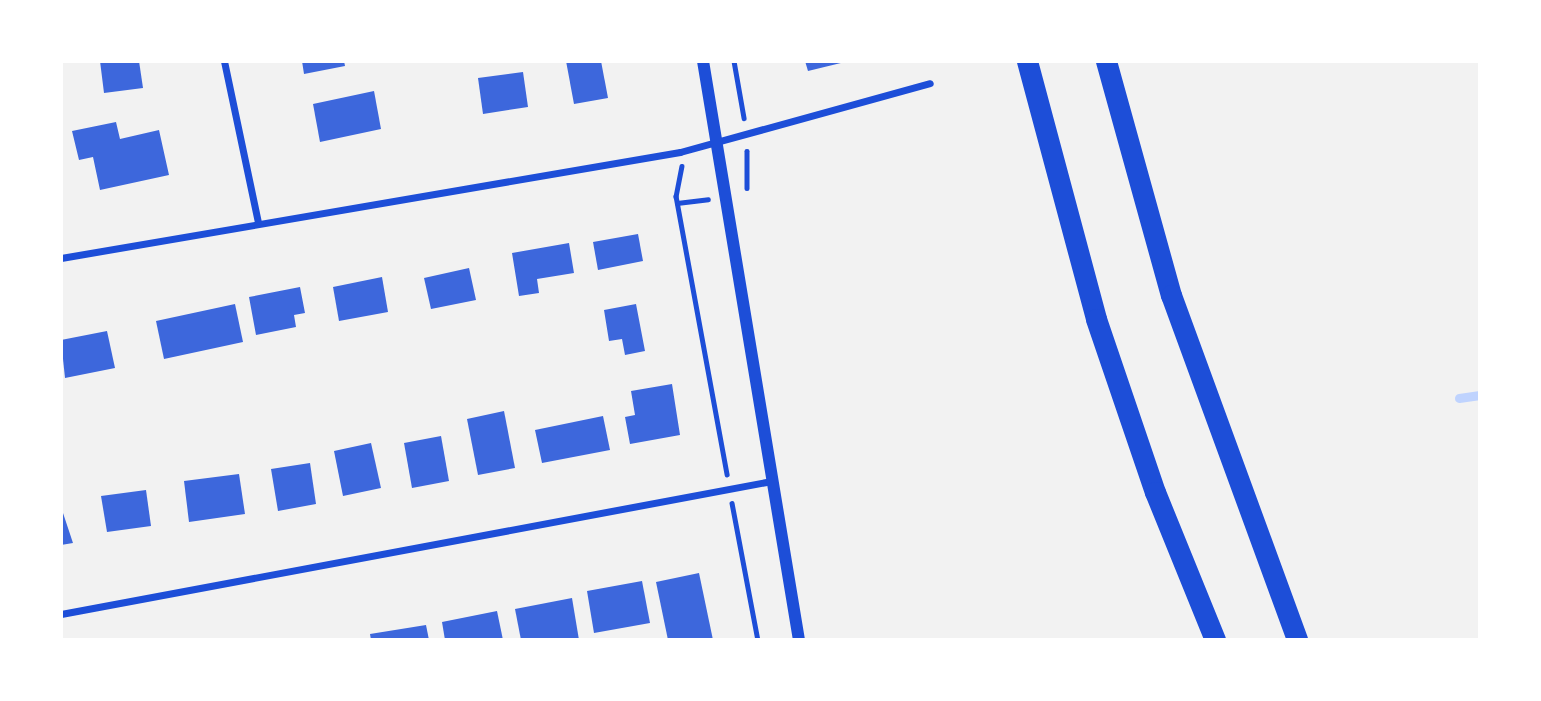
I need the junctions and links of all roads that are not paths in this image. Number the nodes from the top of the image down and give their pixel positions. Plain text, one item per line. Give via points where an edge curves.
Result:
1 (223, 61) edge
2 (703, 61) edge
3 (1027, 61) edge
4 (1106, 61) edge
5 (930, 83) dead end
6 (715, 138) junction
7 (258, 222) junction
8 (61, 258) edge
9 (772, 481) junction
10 (61, 614) edge
11 (799, 640) edge
12 (1214, 640) edge
13 (1297, 640) edge

1 - 7 street
2 - 6 street
3 - 12 highway via 1096,319 1155,492
4 - 13 highway via 1171,295
5 - 6 street
6 - 7 street via 680,152
6 - 9 street
7 - 8 street
9 - 10 street
9 - 11 street

